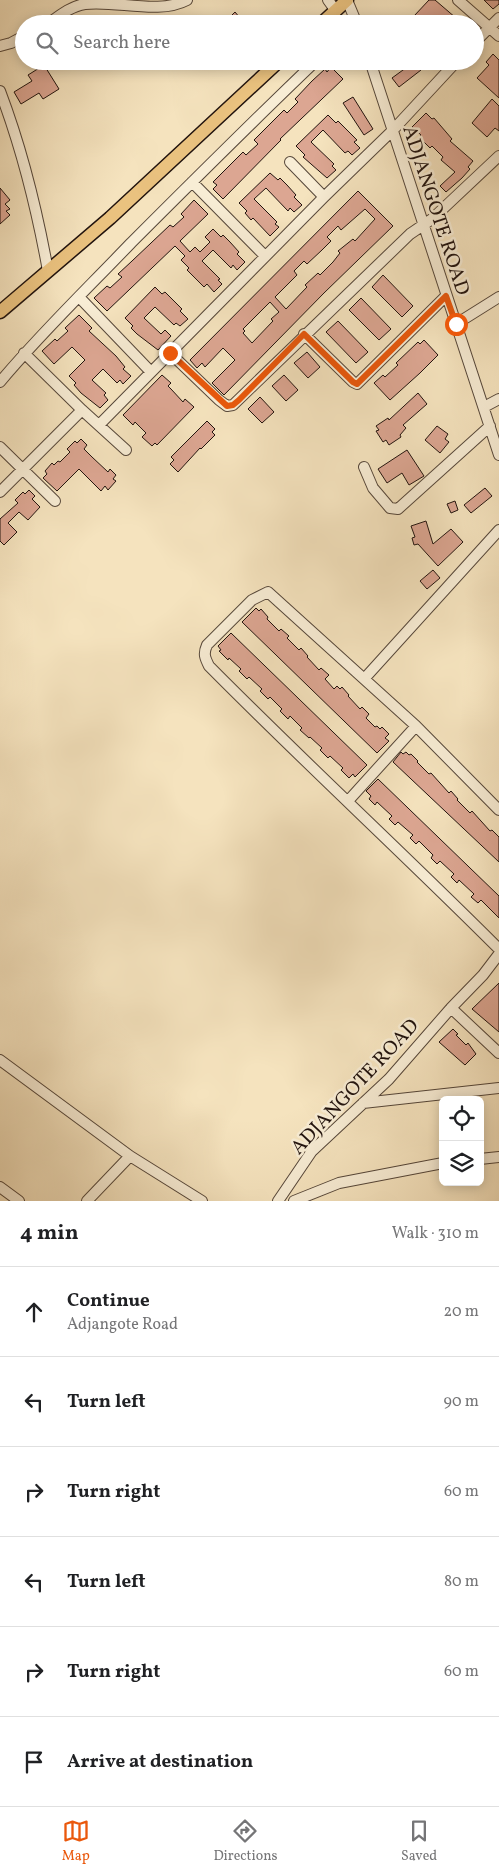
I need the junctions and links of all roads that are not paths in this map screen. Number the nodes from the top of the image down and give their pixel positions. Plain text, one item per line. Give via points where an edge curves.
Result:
1 (187, 0) edge
2 (328, 0) edge
3 (347, 0) edge
4 (458, 0) edge
5 (336, 11) junction
6 (60, 15) edge
7 (331, 15) edge
8 (354, 15) edge
9 (475, 15) edge
10 (499, 18) edge
11 (484, 23) edge
12 (490, 28) junction
13 (484, 34) edge
14 (499, 36) edge
15 (15, 41) edge
16 (0, 46) edge
17 (269, 70) edge
18 (307, 70) edge
19 (373, 70) edge
20 (449, 70) edge
21 (0, 91) edge
22 (393, 130) junction
23 (499, 156) edge
24 (290, 162) dead end
25 (192, 182) junction
26 (324, 197) junction
27 (424, 224) junction
28 (266, 256) junction
29 (48, 271) junction
30 (446, 296) junction
31 (79, 297) junction
32 (499, 297) edge
33 (0, 312) edge
34 (456, 324) junction
35 (304, 334) junction
36 (24, 353) junction
37 (170, 353) junction
38 (151, 372) junction
39 (0, 382) edge
40 (499, 399) edge
41 (484, 408) junction
42 (82, 410) junction
43 (99, 425) junction
44 (490, 426) junction
45 (0, 447) edge
46 (126, 450) dead end
47 (499, 455) edge
48 (364, 467) dead end
49 (22, 470) junction
50 (0, 492) edge
51 (55, 501) dead end
52 (499, 530) edge
53 (364, 679) junction
54 (416, 726) junction
55 (348, 801) junction
56 (499, 810) edge
57 (499, 949) edge
58 (499, 954) edge
59 (451, 1008) junction
60 (499, 1053) edge
61 (0, 1060) edge
62 (499, 1088) edge
63 (363, 1103) junction
64 (130, 1156) junction
65 (499, 1157) edge
66 (484, 1159) edge
67 (439, 1164) edge
68 (0, 1187) edge
69 (19, 1201) edge
70 (87, 1201) edge
71 (202, 1201) edge
72 (278, 1201) edge
73 (294, 1201) edge

1 - 6 street via 181,4 160,6 84,4
2 - 5 street
3 - 5 main road
3 - 8 street
4 - 9 street
5 - 7 main road
10 - 12 street
11 - 12 street
12 - 13 street
12 - 14 street
15 - 16 street
17 - 29 main road
18 - 25 street
19 - 22 street, ADJANGOTE ROAD
20 - 22 street
21 - 29 street via 29,181
22 - 26 street
22 - 27 street, ADJANGOTE ROAD
23 - 27 street
24 - 26 street
25 - 28 street
25 - 31 street
26 - 28 street
27 - 30 street, ADJANGOTE ROAD
27 - 35 street
28 - 37 street
29 - 33 main road
30 - 34 street, ADJANGOTE ROAD
30 - 35 street via 357,384
31 - 36 street
31 - 38 street
32 - 34 street
34 - 41 street, ADJANGOTE ROAD
35 - 37 street via 239,400 227,406
36 - 39 street
36 - 42 street
37 - 38 street
38 - 43 street
40 - 41 street
41 - 44 street, ADJANGOTE ROAD
42 - 43 street
42 - 49 street
43 - 46 street
44 - 47 street, ADJANGOTE ROAD
44 - 48 street via 398,509 390,508 373,488
45 - 49 street
49 - 50 street
49 - 51 street
52 - 53 street
53 - 54 street
53 - 55 street via 268,592 252,600 204,651 209,666
54 - 55 street
54 - 56 street
55 - 57 street
58 - 59 street, ADJANGOTE ROAD
59 - 60 street
59 - 63 street, ADJANGOTE ROAD via 390,1079
61 - 64 street
62 - 63 street
63 - 72 street, ADJANGOTE ROAD via 312,1151
64 - 70 street
64 - 71 street
65 - 66 street
67 - 73 street via 340,1183
68 - 69 street

